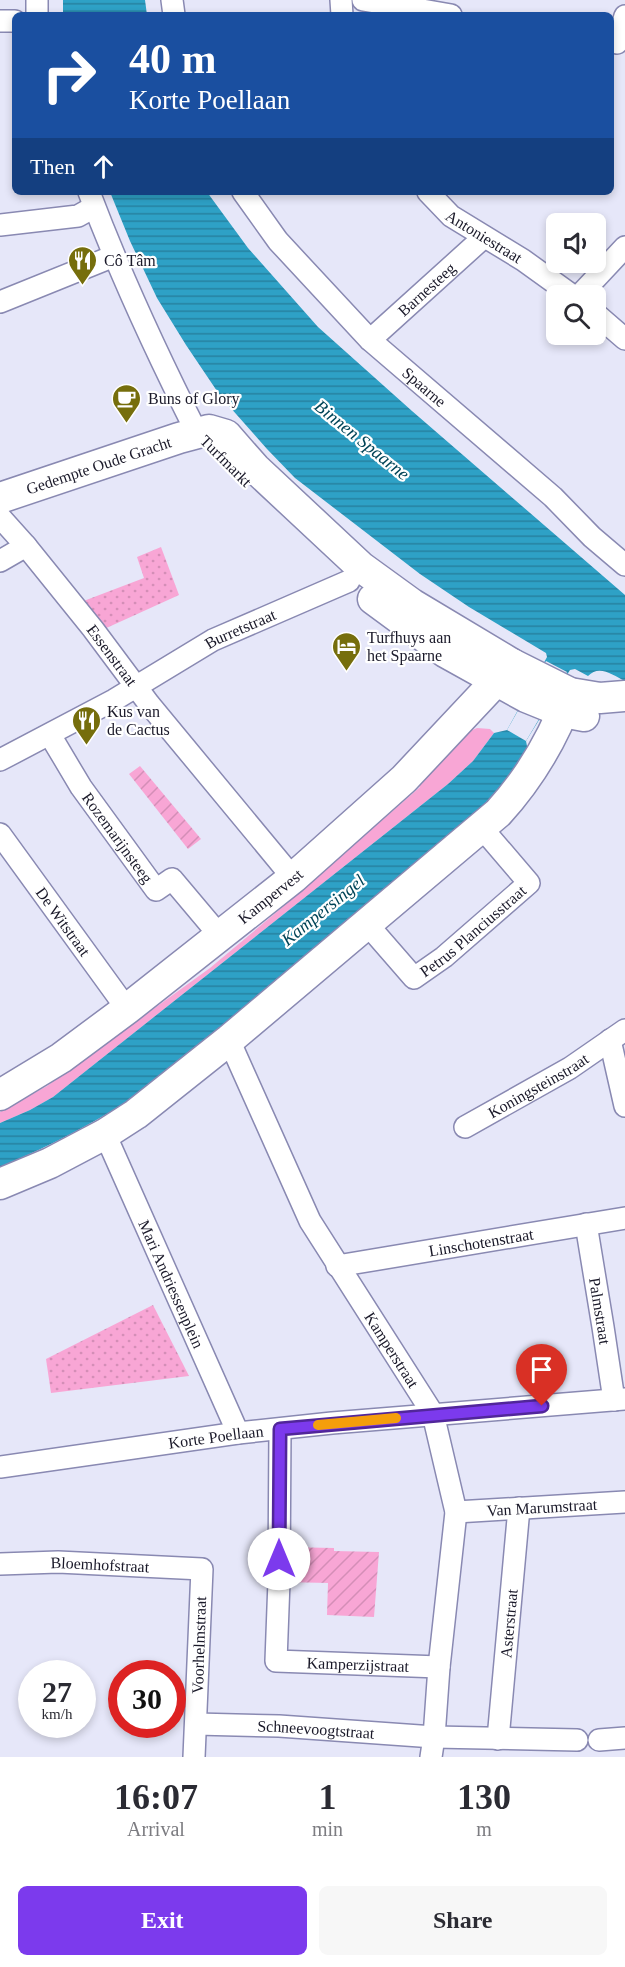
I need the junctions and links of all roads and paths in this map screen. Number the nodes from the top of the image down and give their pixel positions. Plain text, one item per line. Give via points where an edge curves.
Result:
1 (363, 0) edge
2 (433, 12) edge
3 (625, 16) edge
4 (618, 43) edge
5 (245, 195) edge
6 (431, 195) edge
7 (92, 199) edge
8 (0, 225) edge
9 (484, 237) junction
10 (625, 247) edge
11 (114, 256) junction
12 (558, 285) edge
13 (589, 285) edge
14 (0, 302) edge
15 (606, 323) edge
16 (625, 339) edge
17 (370, 340) junction
18 (196, 433) junction
19 (0, 498) edge
20 (0, 517) edge
21 (26, 546) junction
22 (0, 561) edge
23 (625, 565) edge
24 (349, 581) junction
25 (137, 687) junction
26 (539, 690) junction
27 (622, 705) edge
28 (50, 735) junction
29 (0, 760) edge
30 (482, 827) junction
31 (2, 843) edge
32 (293, 878) junction
33 (367, 924) junction
34 (220, 936) junction
35 (127, 1009) junction
36 (617, 1035) edge
37 (229, 1040) junction
38 (0, 1095) edge
39 (625, 1106) edge
40 (465, 1127) dead end
41 (105, 1134) junction
42 (0, 1184) edge
43 (625, 1218) edge
44 (586, 1224) junction
45 (337, 1266) junction
46 (619, 1399) edge
47 (433, 1414) junction
48 (280, 1429) junction
49 (238, 1433) junction
50 (0, 1467) edge
51 (625, 1502) edge
52 (519, 1508) junction
53 (456, 1512) junction
54 (0, 1564) edge
55 (202, 1569) joint
56 (438, 1667) junction
57 (196, 1724) junction
58 (625, 1738) edge
59 (498, 1739) junction
60 (599, 1740) dead end
61 (570, 1746) edge
62 (433, 1747) edge
63 (194, 1757) edge

1 - 2 street
3 - 4 street
5 - 17 street, Spaarne via 278,241
6 - 9 street, Antoniestraat via 451,216
7 - 8 street via 78,216
7 - 11 street
9 - 12 street, Antoniestraat
9 - 17 street, Barnesteeg
10 - 13 street
11 - 14 street
11 - 18 street
15 - 16 street
17 - 23 street, Spaarne via 553,497
18 - 19 street, Gedempte Oude Gracht
18 - 24 street, Turfmarkt
18 - 26 street, Turfmarkt via 209,429 226,435 255,468 362,567
20 - 21 street, Essenstraat
21 - 22 street
21 - 25 street, Essenstraat
24 - 25 street, Burretstraat via 213,640
24 - 26 street, Turfmarkt via 445,652
25 - 28 street, Burretstraat
25 - 32 street, Essenstraat
26 - 27 street, Turfmarkt via 601,717 616,717
26 - 30 street via 545,749 498,813
26 - 32 street, Kampervest via 404,779
28 - 29 street, Burretstraat
28 - 34 street, Rozemarijnsteeg via 81,787 156,890 172,879
30 - 33 street
30 - 33 street, Petrus Planciusstraat via 529,883 444,957 414,978
31 - 35 street, De Witstraat
32 - 34 street, Kampervest
33 - 37 street
34 - 35 street, Kampervest
35 - 38 street, Kampervest via 61,1058
36 - 39 street
36 - 40 street, Koningsteinstraat via 570,1068
37 - 41 street via 158,1098
37 - 45 street, Kamperstraat via 310,1221
41 - 42 street
41 - 49 street, Mari Andriessenplein
43 - 44 street, Linschotenstraat
44 - 45 street, Linschotenstraat
44 - 46 street, Palmstraat
45 - 47 street, Kamperstraat
46 - 47 street, Korte Poellaan
47 - 48 street, Korte Poellaan
47 - 53 street, Kamperstraat
48 - 49 street, Korte Poellaan
48 - 56 street, Kamperzijstraat via 276,1661
49 - 50 street, Korte Poellaan
51 - 52 street, Van Marumstraat
52 - 53 street, Van Marumstraat
52 - 59 street, Asterstraat
53 - 56 street, Kamperstraat
54 - 55 street, Bloemhofstraat via 58,1562
55 - 57 street, Voorhelmstraat
56 - 62 street, Kamperstraat
57 - 62 street, Schneevoogtstraat via 279,1726
57 - 63 street, Voorhelmstraat
58 - 60 street
59 - 61 street, Schneevoogtstraat
59 - 62 street, Schneevoogtstraat

